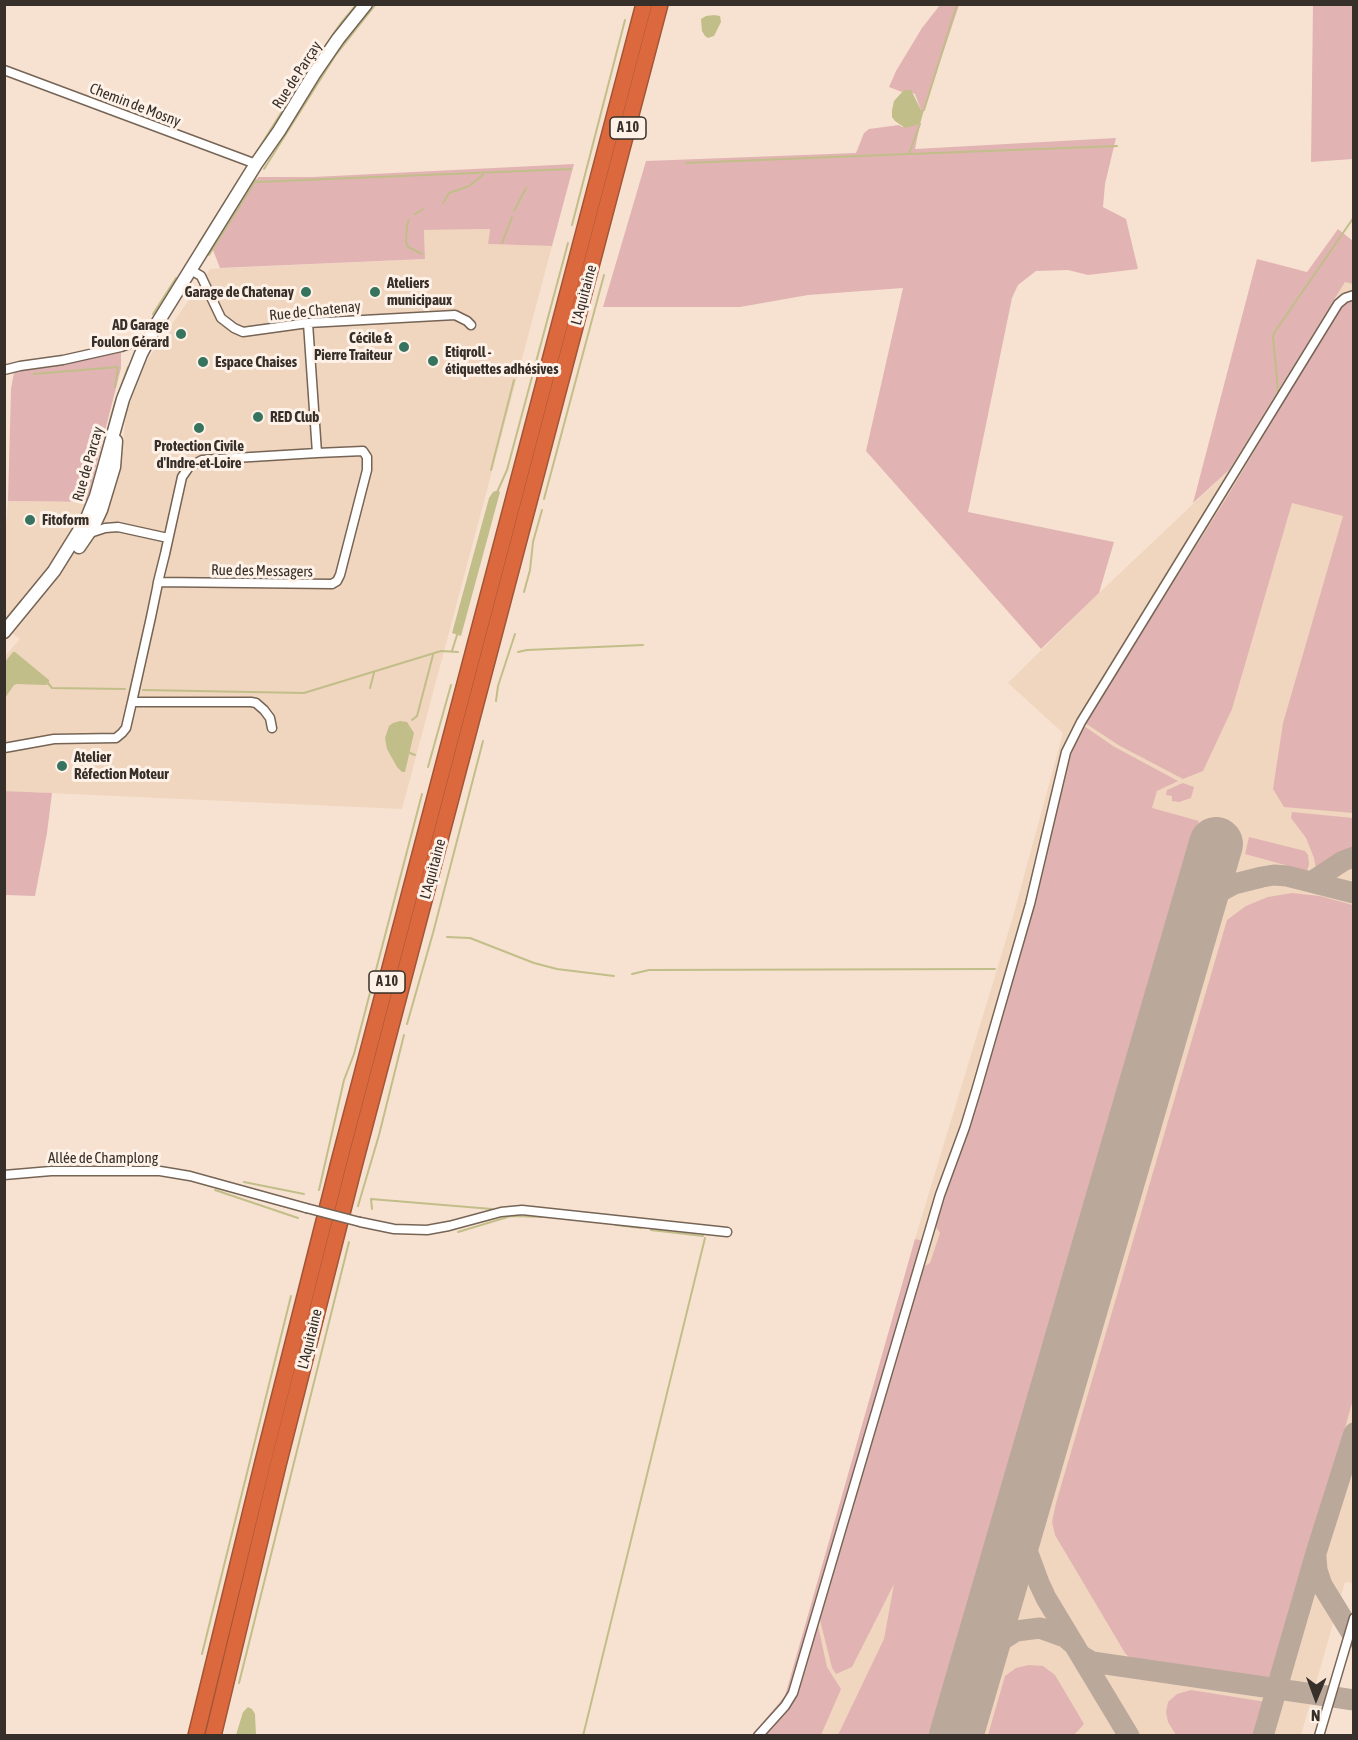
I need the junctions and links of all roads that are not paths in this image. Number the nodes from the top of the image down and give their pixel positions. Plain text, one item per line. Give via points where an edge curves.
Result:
1 (366, 4) edge
2 (644, 4) edge
3 (660, 4) edge
4 (4, 70) edge
5 (256, 164) junction
6 (191, 270) junction
7 (1353, 295) edge
8 (309, 323) junction
9 (471, 325) dead end
10 (129, 344) dead end
11 (4, 370) edge
12 (117, 419) junction
13 (317, 453) junction
14 (95, 522) junction
15 (168, 538) junction
16 (158, 582) junction
17 (4, 632) edge
18 (132, 702) junction
19 (272, 728) dead end
20 (4, 748) edge
21 (4, 1175) edge
22 (727, 1232) dead end
23 (1353, 1618) edge
24 (196, 1736) edge
25 (213, 1736) edge
26 (758, 1736) edge
27 (1319, 1736) edge

1 - 5 street, Rue de Parçay via 332,47
2 - 24 highway, L'Aquitaine / A 10 via 334,1184
3 - 25 highway, L'Aquitaine / A 10 via 354,1166
4 - 5 street, Chemin de Mosny
5 - 6 street, Rue de Parçay
6 - 8 street, Rue de Chatenay via 201,276 221,318 234,328 248,332
6 - 12 street, Rue de Parçay via 149,338
7 - 26 street via 1338,304 1066,752 1032,894 980,1076 940,1195 792,1693
8 - 9 street, Rue de Chatenay via 455,315
8 - 13 street
10 - 11 street
12 - 14 street, Rue de Parcay via 96,496
12 - 14 street, Rue de Parcay via 114,467
13 - 15 street via 202,460 192,464 182,477
13 - 16 street, Rue des Messagers via 363,451 367,457 367,470 337,581
14 - 15 street
14 - 17 street, Rue de Parcay via 76,550
15 - 16 street
16 - 18 street
18 - 19 street via 251,702 264,710
18 - 20 street via 126,728 116,738 54,739
21 - 22 street, Allée de Champlong, bridge via 160,1171 394,1229 427,1230 522,1210
23 - 27 street

